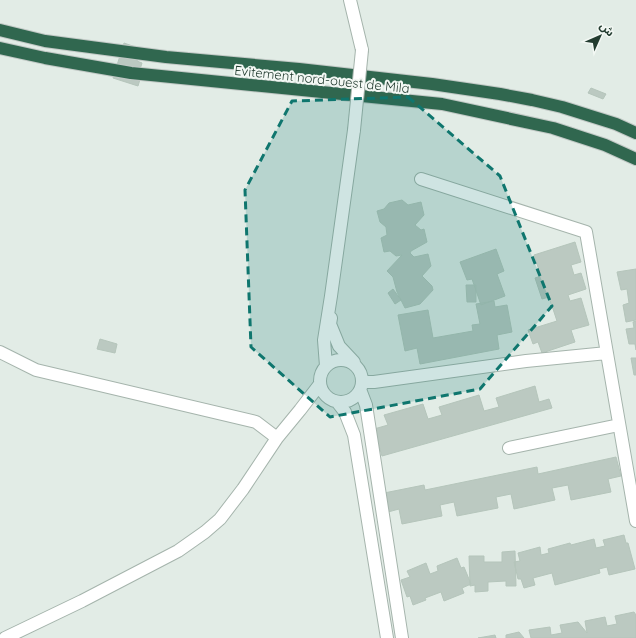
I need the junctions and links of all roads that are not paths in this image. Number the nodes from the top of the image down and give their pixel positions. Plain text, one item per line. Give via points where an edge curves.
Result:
1 (350, 0) edge
2 (0, 30) edge
3 (0, 48) edge
4 (636, 133) edge
5 (636, 159) edge
6 (421, 179) dead end
7 (331, 296) junction
8 (0, 352) edge
9 (607, 353) junction
10 (326, 366) junction
11 (357, 366) junction
12 (320, 384) junction
13 (362, 387) junction
14 (338, 403) junction
15 (619, 425) junction
16 (276, 438) junction
17 (509, 448) dead end
18 (635, 506) edge
19 (636, 521) edge
20 (5, 638) edge
21 (387, 638) edge
22 (402, 638) edge

1 - 7 street, bridge via 362,50 354,130
2 - 4 highway via 45,41 166,57 299,69 500,94 562,107
3 - 5 highway, Evitement nord-ouest de Mila via 131,73 442,104 553,128 605,145
6 - 9 street via 586,232
7 - 10 street via 324,340
7 - 11 street via 330,324 339,346
8 - 16 street via 36,370 256,422
9 - 13 street via 526,361 374,382
9 - 15 street
10 - 11 street via 332,361 345,359
10 - 12 street via 322,371
11 - 13 street via 364,378
12 - 14 street via 326,396
12 - 16 street
13 - 14 street via 351,401
13 - 22 street
14 - 21 street via 345,412 354,435
15 - 17 street
15 - 18 street
16 - 20 street via 243,489 220,518 178,552
18 - 19 street

